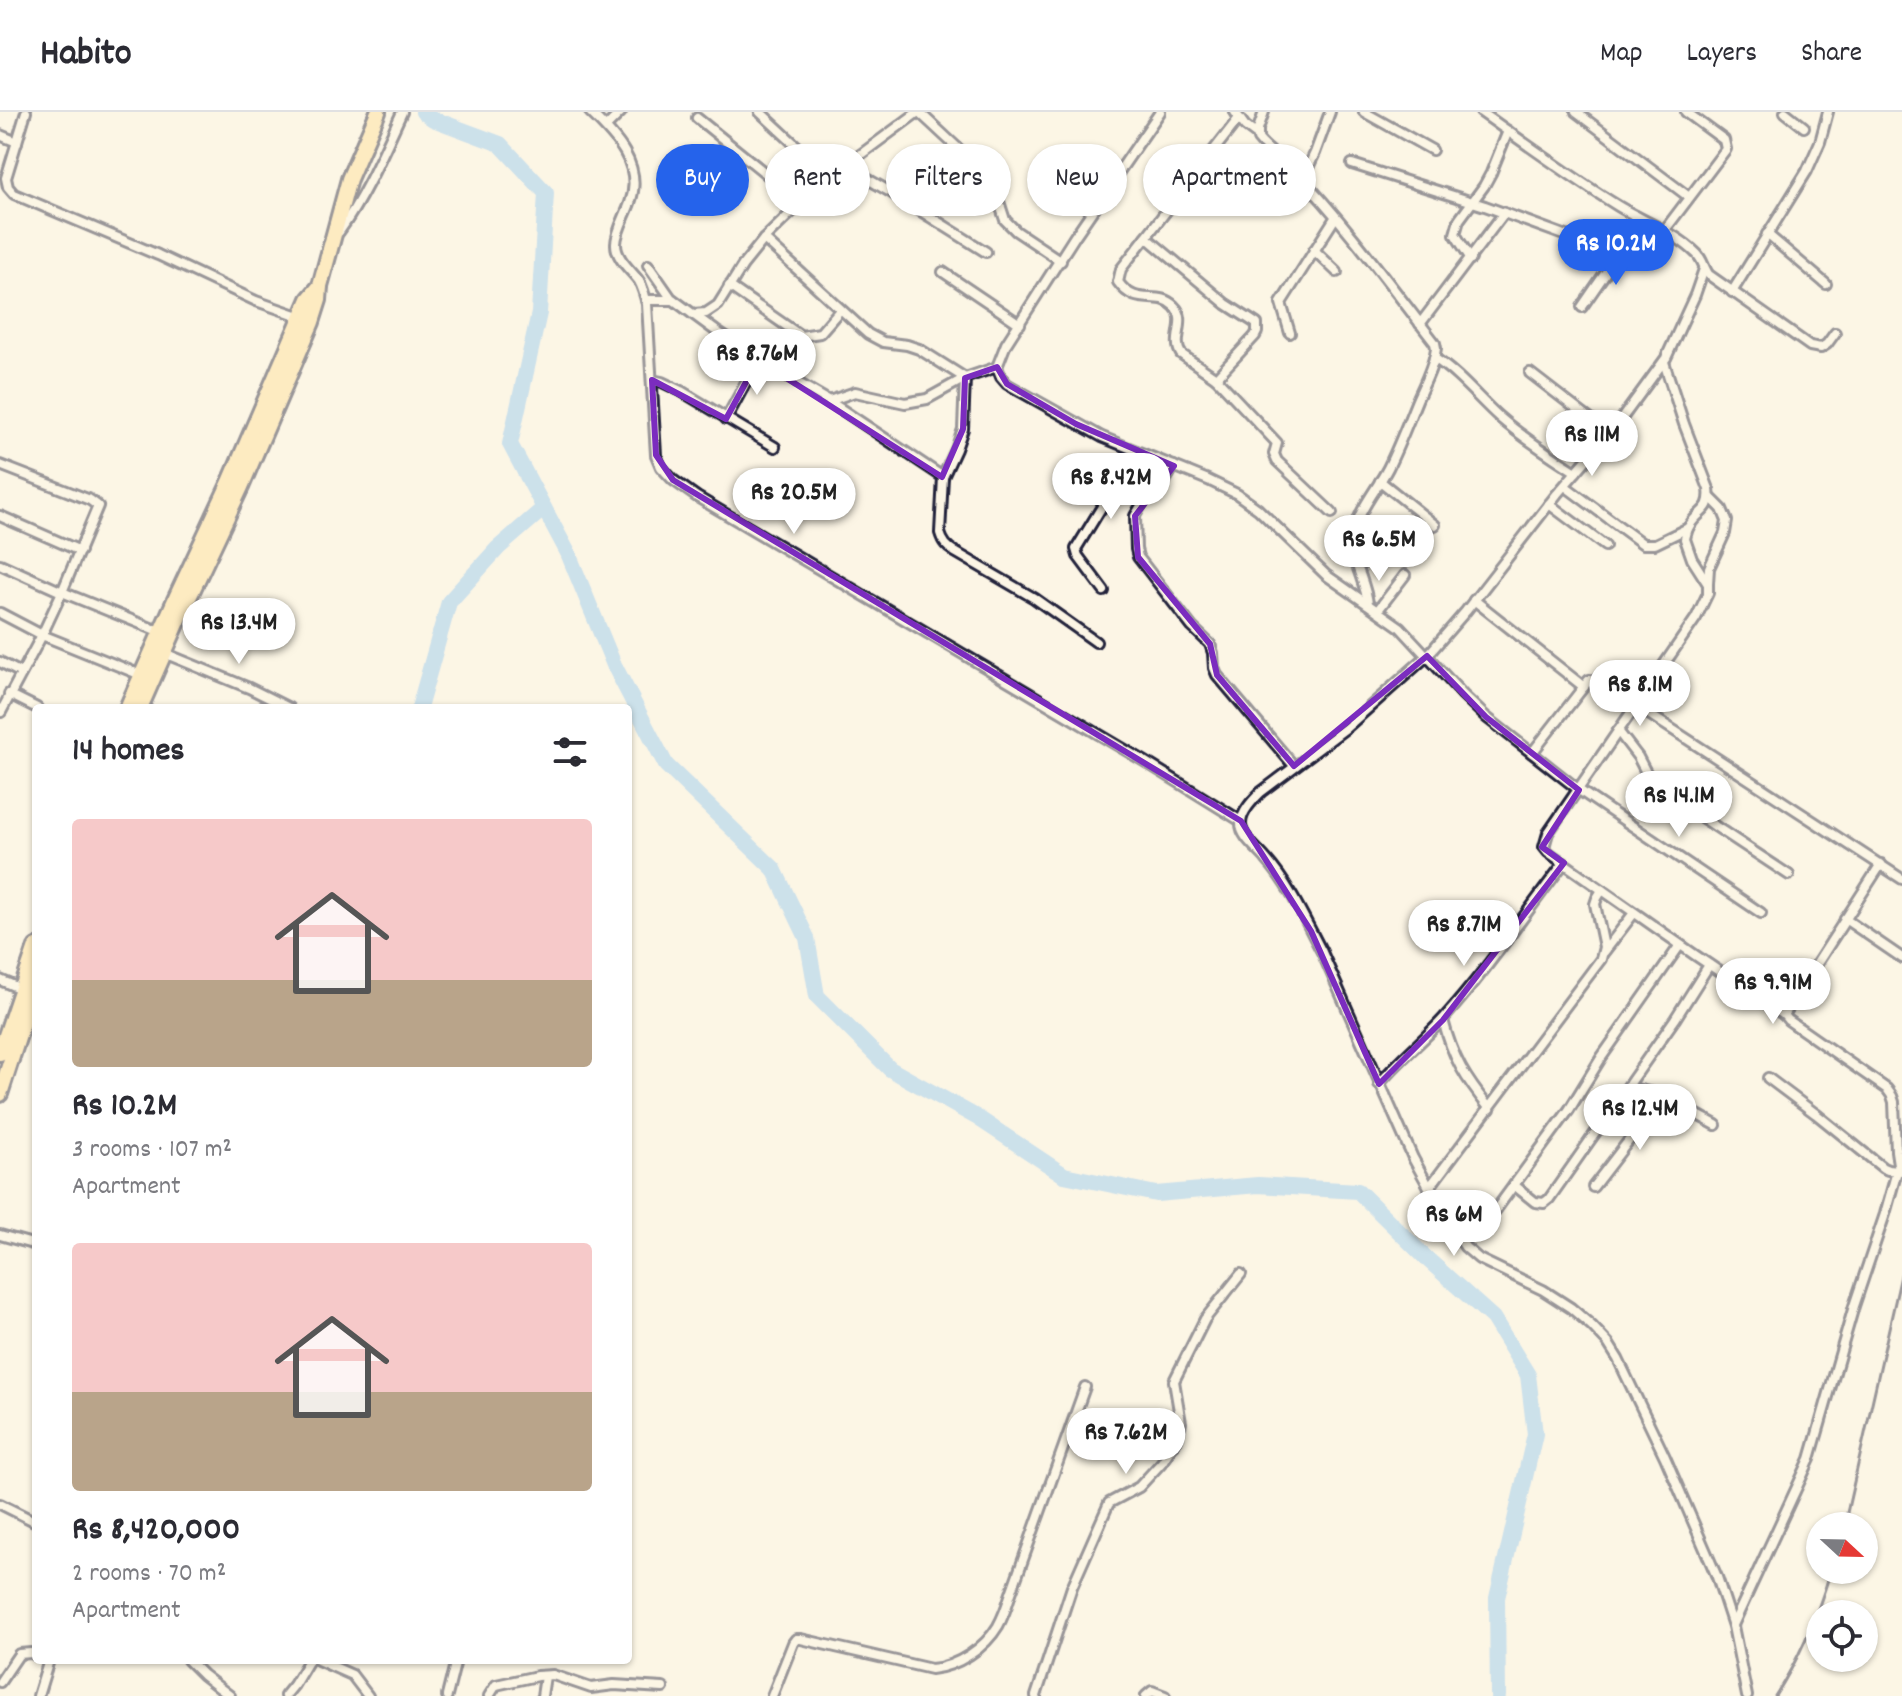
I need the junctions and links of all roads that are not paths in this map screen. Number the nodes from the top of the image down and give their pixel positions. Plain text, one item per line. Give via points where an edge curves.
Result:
1 (26, 112) edge
2 (378, 112) edge
3 (402, 112) edge
4 (590, 112) edge
5 (621, 112) edge
6 (760, 112) edge
7 (919, 112) edge
8 (1160, 112) edge
9 (1264, 112) edge
10 (1330, 112) edge
11 (1364, 112) edge
12 (1481, 112) edge
13 (1576, 112) edge
14 (1686, 112) edge
15 (1785, 112) edge
16 (1828, 112) edge
17 (1237, 115) edge
18 (697, 118) dead end
19 (606, 127) junction
20 (1804, 127) dead end
21 (1508, 131) junction
22 (0, 135) edge
23 (1257, 135) junction
24 (17, 142) junction
25 (794, 144) edge
26 (1262, 144) edge
27 (870, 148) edge
28 (1316, 150) edge
29 (1432, 150) dead end
30 (1352, 164) dead end
31 (765, 173) edge
32 (870, 180) edge
33 (1316, 196) edge
34 (1689, 197) junction
35 (1472, 202) junction
36 (1504, 213) junction
37 (788, 216) edge
38 (1636, 216) junction
39 (1335, 218) junction
40 (1664, 231) junction
41 (1767, 234) junction
42 (1146, 237) junction
43 (764, 239) junction
44 (331, 242) junction
45 (1314, 250) junction
46 (986, 252) dead end
47 (1614, 252) junction
48 (1471, 259) junction
49 (1061, 261) junction
50 (648, 265) dead end
51 (1704, 269) junction
52 (943, 272) dead end
53 (1337, 272) dead end
54 (1826, 284) dead end
55 (320, 286) junction
56 (729, 286) junction
57 (1732, 292) junction
58 (646, 300) junction
59 (673, 300) junction
60 (1582, 307) dead end
61 (840, 310) junction
62 (693, 314) junction
63 (302, 317) junction
64 (1020, 324) junction
65 (1420, 324) junction
66 (1290, 333) dead end
67 (1835, 333) dead end
68 (1434, 358) junction
69 (758, 360) junction
70 (1664, 362) junction
71 (997, 367) junction
72 (1530, 373) dead end
73 (965, 378) junction
74 (1216, 378) junction
75 (652, 380) junction
76 (829, 401) junction
77 (726, 419) junction
78 (1609, 434) junction
79 (775, 447) dead end
80 (1136, 451) junction
81 (0, 465) edge
82 (1174, 466) junction
83 (1576, 472) junction
84 (943, 477) junction
85 (1380, 481) junction
86 (1565, 486) junction
87 (1710, 497) junction
88 (1549, 504) junction
89 (1332, 513) dead end
90 (0, 516) edge
91 (1435, 525) dead end
92 (1688, 528) junction
93 (1605, 546) dead end
94 (80, 551) junction
95 (0, 564) edge
96 (1405, 575) dead end
97 (1708, 584) junction
98 (1104, 591) dead end
99 (62, 592) junction
100 (1474, 600) junction
101 (1368, 604) junction
102 (1378, 610) junction
103 (0, 613) edge
104 (161, 632) junction
105 (42, 635) junction
106 (1096, 642) dead end
107 (164, 653) junction
108 (1427, 656) junction
109 (0, 662) edge
110 (21, 673) junction
111 (141, 675) junction
112 (1584, 687) junction
113 (9, 694) junction
114 (129, 704) edge
115 (142, 704) edge
116 (281, 704) edge
117 (1636, 705) junction
118 (32, 706) edge
119 (1, 712) edge
120 (1618, 731) junction
121 (1532, 753) junction
122 (1294, 766) junction
123 (1579, 790) junction
124 (1241, 821) junction
125 (1564, 863) junction
126 (1881, 864) junction
127 (1789, 875) dead end
128 (1902, 879) edge
129 (1602, 890) junction
130 (1634, 913) junction
131 (1761, 913) dead end
132 (1845, 919) junction
133 (1680, 945) junction
134 (1604, 952) junction
135 (32, 958) edge
136 (1902, 958) edge
137 (1709, 965) junction
138 (0, 980) edge
139 (21, 989) junction
140 (32, 994) edge
141 (1784, 1015) junction
142 (1443, 1020) junction
143 (0, 1053) edge
144 (1768, 1078) dead end
145 (1379, 1084) junction
146 (1628, 1087) junction
147 (0, 1094) edge
148 (1675, 1102) junction
149 (1490, 1109) junction
150 (1716, 1125) dead end
151 (1899, 1171) edge
152 (1514, 1185) junction
153 (1593, 1187) dead end
154 (1429, 1188) junction
155 (1481, 1230) dead end
156 (0, 1235) edge
157 (32, 1244) edge
158 (1241, 1274) dead end
159 (1085, 1387) dead end
160 (0, 1504) edge
161 (32, 1520) edge
162 (1733, 1626) junction
163 (32, 1653) edge
164 (48, 1664) edge
165 (192, 1664) edge
166 (307, 1664) edge
167 (327, 1664) edge
168 (455, 1664) edge
169 (545, 1676) junction
170 (0, 1682) edge
171 (663, 1688) dead end
172 (448, 1694) edge
173 (38, 1696) edge
174 (230, 1696) edge
175 (285, 1696) edge
176 (368, 1696) edge
177 (461, 1696) edge
178 (489, 1696) edge
179 (542, 1696) edge
180 (773, 1696) edge
181 (1036, 1696) edge
182 (1146, 1696) edge
183 (1165, 1696) edge
184 (1747, 1696) edge

1 - 24 street
2 - 44 main road via 356,160
3 - 44 street via 376,169
4 - 19 street
5 - 19 street
6 - 25 street
7 - 27 street
7 - 49 street via 992,180 1005,220
8 - 49 street
9 - 23 street
10 - 28 street
11 - 29 street
12 - 21 street
13 - 34 street
14 - 34 street via 1727,145
15 - 20 street
16 - 41 street via 1807,171
17 - 23 street
17 - 42 street
18 - 31 street
19 - 58 street via 628,156 634,180 616,243 618,256 640,283
21 - 35 street
21 - 38 street
22 - 24 street
23 - 26 street
24 - 63 street via 6,178 14,194
30 - 35 street
32 - 46 street
33 - 39 street
34 - 40 street
35 - 36 street
35 - 48 street via 1455,234
36 - 47 street
36 - 48 street
37 - 43 street
38 - 40 street
38 - 47 street
39 - 45 street
39 - 65 street
40 - 51 street via 1697,254
41 - 54 street
41 - 57 street
42 - 74 street via 1257,324 1255,336
42 - 74 street via 1121,269 1118,282 1138,297 1161,298 1174,306 1181,325 1178,349
43 - 56 street
43 - 61 street
44 - 55 main road
45 - 53 street
45 - 66 street via 1281,303
47 - 60 street via 1613,262
48 - 65 street
49 - 64 street
50 - 59 street
51 - 57 street
51 - 70 street
52 - 64 street
55 - 63 main road
55 - 107 main road via 312,322
56 - 61 street via 801,336 820,333
56 - 62 street via 713,309
57 - 67 street via 1816,349
58 - 59 street
58 - 75 street
59 - 62 street
61 - 73 street via 868,334 919,349
62 - 69 street
63 - 104 main road
64 - 71 street
65 - 68 street via 1435,343
68 - 83 street via 1502,420
68 - 85 street
69 - 76 street
69 - 77 street
70 - 78 street
70 - 87 street
71 - 73 street
71 - 80 street via 1007,384
72 - 78 street
73 - 76 street via 927,399 905,403 855,392
73 - 84 street via 963,429
74 - 89 street via 1277,443 1277,461
75 - 77 street
75 - 124 street via 656,455 673,480
76 - 84 street
77 - 79 street
78 - 83 street
80 - 82 street
80 - 98 street via 1076,549
81 - 94 street via 96,502 98,510
82 - 101 street via 1237,494 1326,575
82 - 122 street via 1135,516 1138,557 1210,644 1217,675
83 - 86 street
84 - 106 street via 940,533 947,547
85 - 91 street
85 - 101 street via 1359,518 1353,542
86 - 88 street
86 - 92 street via 1643,544 1655,544
87 - 92 street
87 - 97 street via 1727,521
88 - 93 street
88 - 100 street
90 - 94 street
92 - 97 street via 1687,546
94 - 99 street
95 - 99 street
96 - 102 street
97 - 117 street via 1696,618
99 - 104 street
99 - 105 street
100 - 108 street
100 - 112 street
101 - 102 street
102 - 108 street
103 - 105 street
104 - 111 main road
105 - 110 street
105 - 111 street
107 - 115 main road
107 - 116 street
108 - 121 street via 1478,709
108 - 122 street
109 - 110 street
110 - 113 street
111 - 114 main road
112 - 117 street via 1589,680 1598,681
112 - 121 street
113 - 118 street
113 - 119 street
117 - 120 street
117 - 126 street
120 - 123 street
120 - 127 street via 1651,782
121 - 123 street
122 - 124 street via 1252,801
123 - 125 street via 1544,842
123 - 131 street
124 - 145 street via 1245,835 1276,870 1311,931
125 - 129 street
125 - 142 street
126 - 128 street
126 - 132 street
129 - 130 street
129 - 134 street via 1595,904
130 - 133 street
130 - 134 street
132 - 136 street
132 - 141 street
133 - 137 street
133 - 152 street
134 - 149 street
135 - 139 main road
137 - 141 street
137 - 146 street
138 - 139 street
139 - 143 main road
140 - 147 main road
141 - 151 street via 1887,1089 1894,1102
142 - 145 street
142 - 149 street via 1457,1064
144 - 151 street via 1883,1168
145 - 154 street
146 - 148 street
146 - 152 street via 1544,1203
148 - 150 street
148 - 153 street via 1650,1113
149 - 154 street
151 - 162 street via 1810,1459
152 - 155 street
154 - 162 street via 1473,1254 1571,1308 1608,1343 1665,1457
156 - 157 street
158 - 181 street via 1205,1319 1174,1381 1181,1423 1177,1439 1139,1487 1109,1503 1072,1587
159 - 180 street via 999,1624 976,1650 946,1668 931,1669 796,1639
160 - 161 street
162 - 184 street
163 - 170 street via 19,1654
164 - 173 street
165 - 174 street
166 - 175 street
167 - 176 street via 352,1675
168 - 172 street
169 - 171 street via 591,1688
169 - 178 street via 496,1685
169 - 179 street
172 - 177 street
182 - 183 street via 1152,1691

